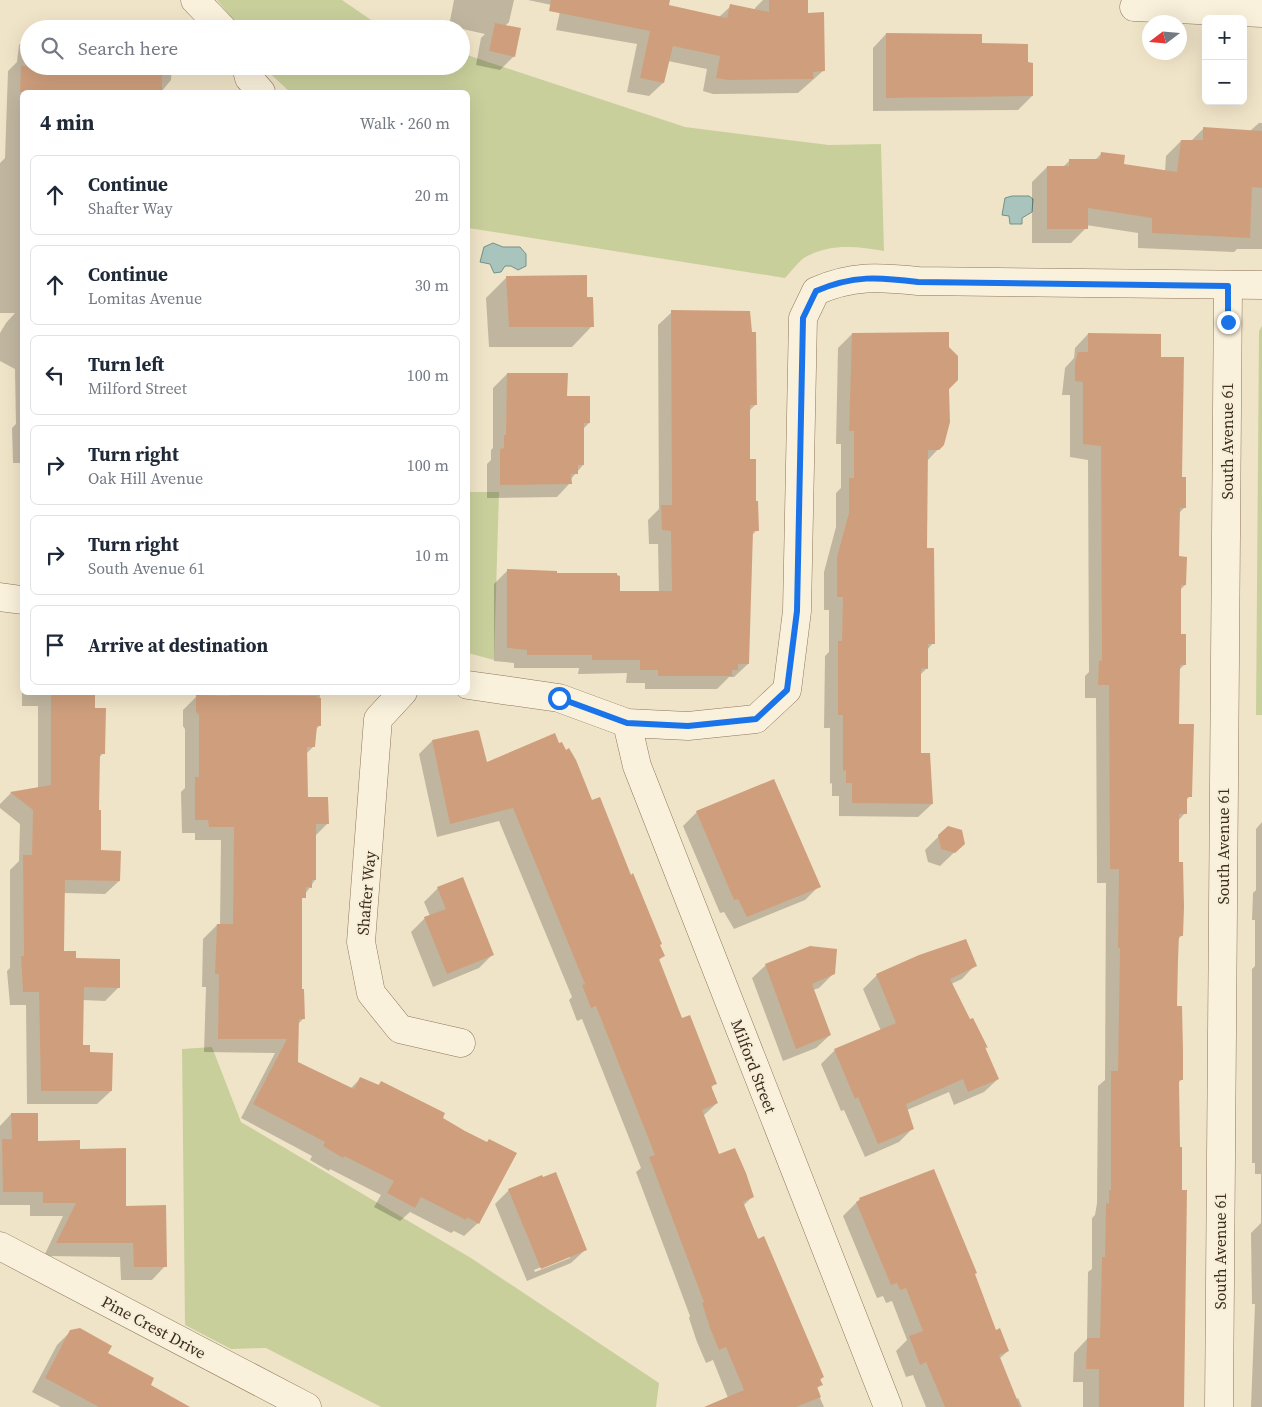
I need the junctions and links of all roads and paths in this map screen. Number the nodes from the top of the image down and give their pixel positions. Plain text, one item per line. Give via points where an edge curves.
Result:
1 (195, 0) edge
2 (1134, 7) dead end
3 (1262, 13) edge
4 (214, 20) edge
5 (248, 75) edge
6 (259, 90) edge
7 (1262, 285) edge
8 (1228, 286) junction
9 (0, 597) edge
10 (20, 600) edge
11 (470, 686) edge
12 (400, 695) edge
13 (627, 723) junction
14 (461, 1043) dead end
15 (0, 1246) edge
16 (307, 1407) edge
17 (888, 1407) edge
18 (1219, 1407) edge

1 - 4 street
2 - 3 street
5 - 6 street
7 - 8 street
8 - 13 street via 918,282 871,276 830,284 816,291 803,318 797,611 787,690 756,719 688,726
8 - 18 street, South Avenue 61
9 - 10 street
11 - 13 street via 559,698
12 - 14 street, Shafter Way via 378,719 361,942 370,993 400,1029
13 - 17 street, Milford Street via 636,766
15 - 16 street, Pine Crest Drive

